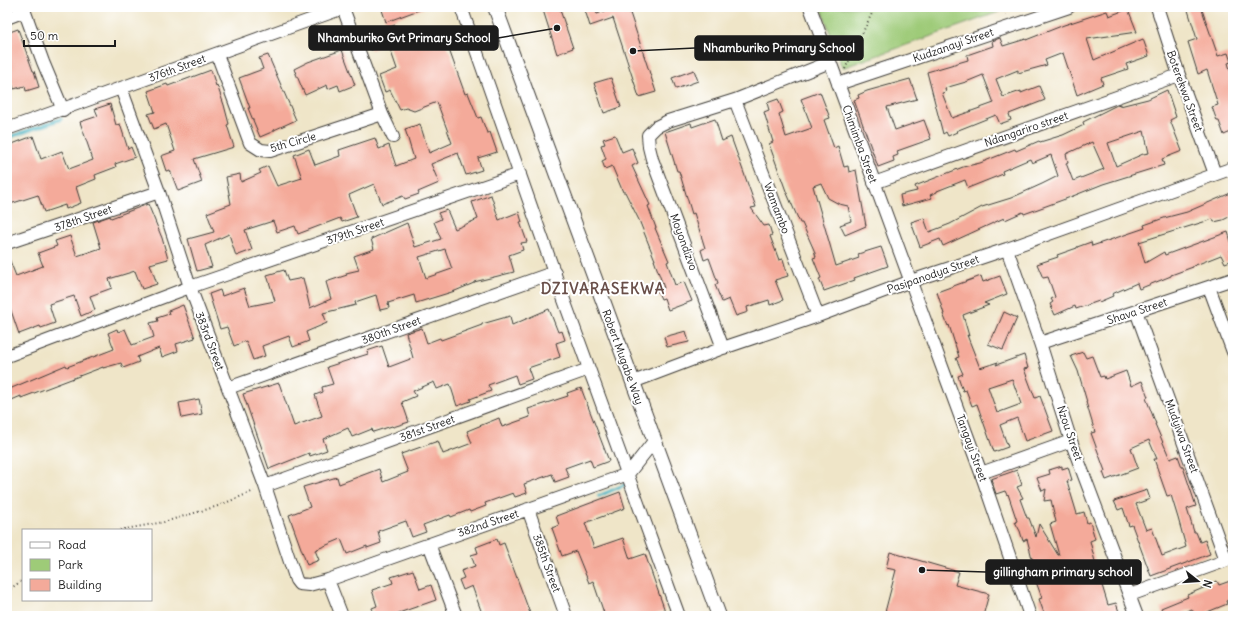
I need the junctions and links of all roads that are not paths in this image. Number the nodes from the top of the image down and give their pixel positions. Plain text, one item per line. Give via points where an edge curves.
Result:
1 (461, 7) edge
2 (495, 7) edge
3 (810, 7) edge
4 (1069, 7) edge
5 (1158, 7) edge
6 (345, 8) edge
7 (24, 9) edge
8 (7, 18) edge
9 (217, 54) junction
10 (830, 62) junction
11 (1179, 75) junction
12 (838, 84) junction
13 (121, 88) junction
14 (735, 100) junction
15 (63, 110) junction
16 (382, 114) junction
17 (7, 129) edge
18 (393, 137) dead end
19 (1233, 168) edge
20 (520, 174) junction
21 (1215, 174) junction
22 (874, 183) junction
23 (159, 192) junction
24 (7, 243) edge
25 (1007, 249) junction
26 (555, 272) junction
27 (1233, 279) edge
28 (911, 281) junction
29 (190, 287) junction
30 (1209, 287) junction
31 (1136, 311) junction
32 (818, 316) junction
33 (1040, 343) junction
34 (723, 348) junction
35 (1233, 352) edge
36 (7, 356) edge
37 (589, 369) junction
38 (633, 382) junction
39 (228, 388) junction
40 (654, 441) junction
41 (1071, 441) junction
42 (981, 473) junction
43 (628, 474) junction
44 (264, 486) junction
45 (528, 509) junction
46 (429, 544) junction
47 (1230, 559) edge
48 (328, 580) junction
49 (309, 585) joint
50 (1130, 596) junction
51 (342, 616) edge
52 (456, 616) edge
53 (566, 616) edge
54 (679, 616) edge
55 (719, 616) edge
56 (1030, 616) edge
57 (1137, 616) edge

1 - 20 street
2 - 38 street, Robert Mugabe Way
3 - 10 street, Chimimba Street
4 - 12 street, Kudzanayi Street
5 - 11 street, Boterekwa Street
6 - 9 street, 376th Street
6 - 16 street
7 - 8 street
7 - 15 street
9 - 13 street, 376th Street
9 - 16 street, 5th Circle via 250,143 261,150 270,151
10 - 12 street, Chimimba Street
10 - 14 street
11 - 21 street, Boterekwa Street
11 - 22 street, Ndangariro street
12 - 22 street, Chimimba Street
13 - 15 street, 376th Street
13 - 23 street, 383rd Street
14 - 32 street, Wamambo
14 - 34 street, Moyondizvo via 668,121 648,135 652,159
15 - 17 street, 376th Street
16 - 18 street
19 - 21 street, Pasipanodya Street
20 - 26 street
20 - 29 street, 379th Street
21 - 25 street, Pasipanodya Street
22 - 28 street, Chimimba Street
23 - 24 street, 378th Street
23 - 29 street, 383rd Street
25 - 28 street, Pasipanodya Street
25 - 33 street, Nzou Street
26 - 37 street
26 - 39 street, 380th Street
27 - 30 street, Shava Street
28 - 32 street, Pasipanodya Street
28 - 42 street, Tangayi Street
29 - 36 street, 379th Street
29 - 39 street, 383rd Street
30 - 31 street, Shava Street
30 - 35 street
31 - 33 street, Shava Street
31 - 47 street, Mudyiwa Street
32 - 34 street, Pasipanodya Street
33 - 41 street, Nzou Street
34 - 38 street, Pasipanodya Street
37 - 43 street
37 - 44 street, 381st Street
38 - 40 street, Robert Mugabe Way
39 - 44 street, 383rd Street
40 - 43 street
40 - 55 street, Robert Mugabe Way
41 - 42 street
41 - 50 street, Nzou Street
42 - 56 street, Tangayi Street
43 - 45 street, 382nd Street
43 - 54 street
44 - 49 street, 383rd Street via 296,580 299,584
45 - 46 street, 382nd Street
45 - 53 street, 385th Street
46 - 48 street, 382nd Street
46 - 52 street
47 - 50 street
48 - 49 street, 382nd Street
48 - 51 street
50 - 57 street, Nzou Street

